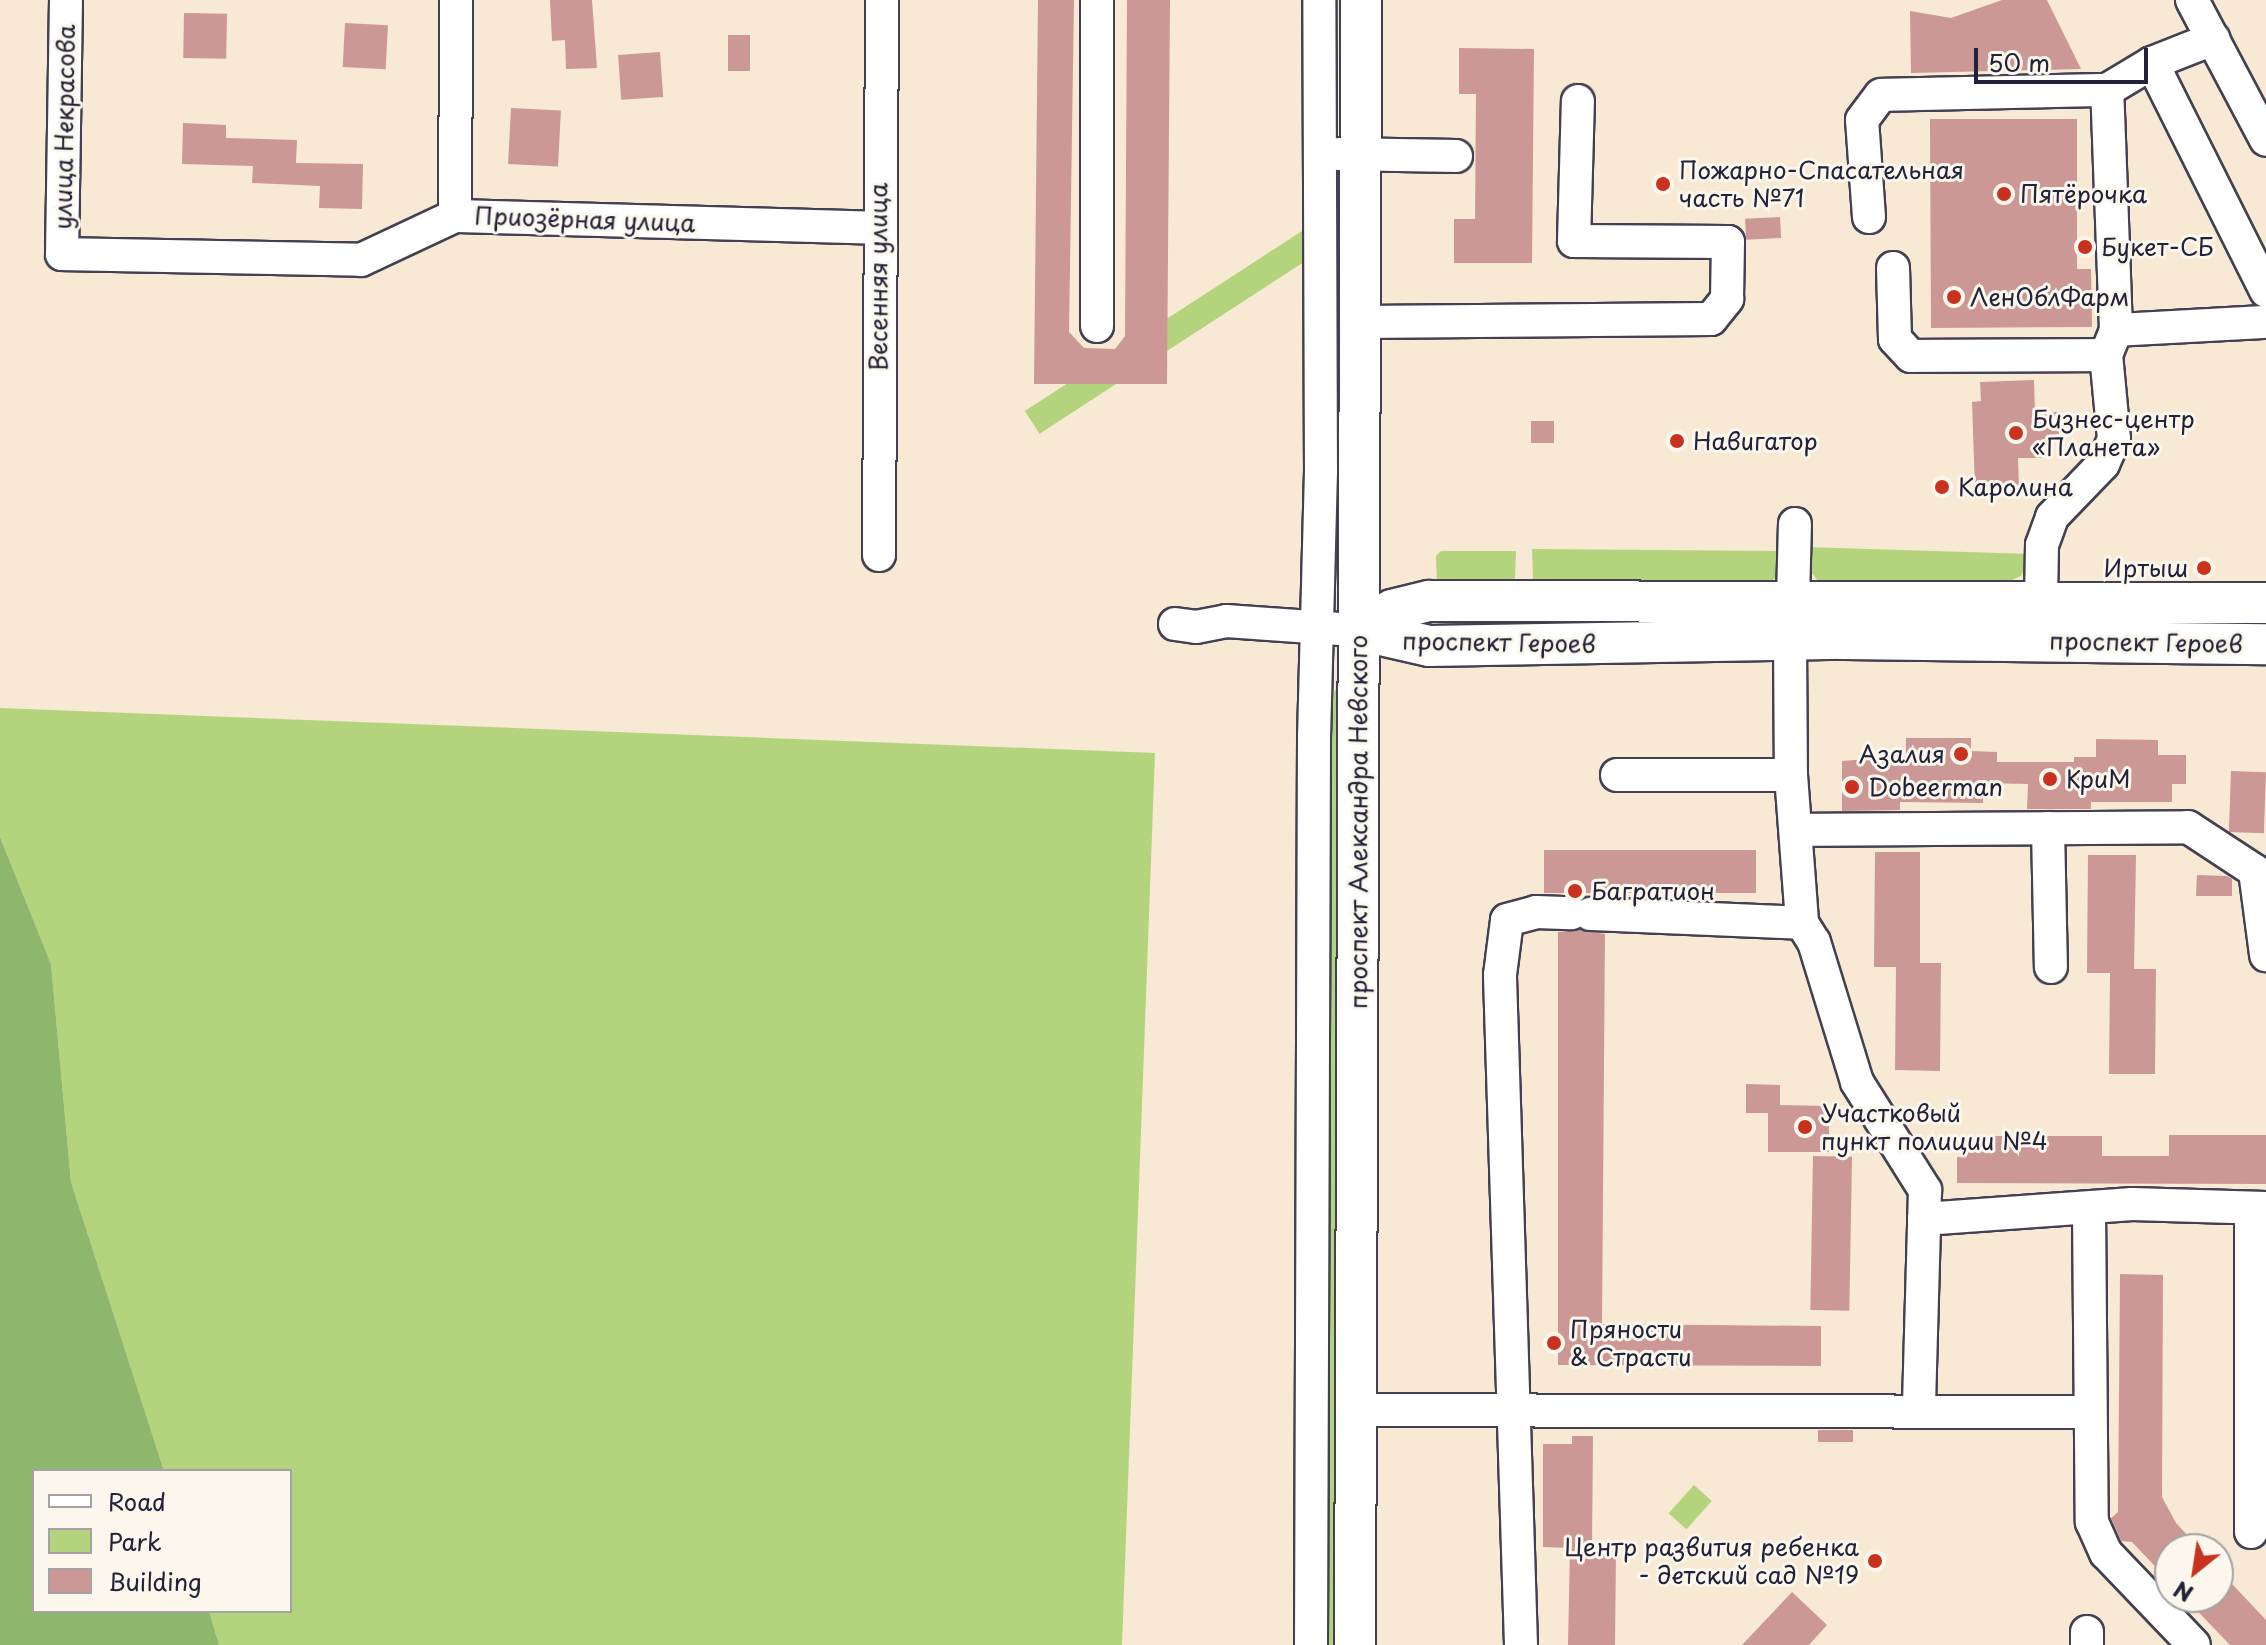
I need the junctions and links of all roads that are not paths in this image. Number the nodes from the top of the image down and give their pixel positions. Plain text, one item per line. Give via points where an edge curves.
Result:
1 (66, 0) edge
2 (456, 0) edge
3 (882, 0) edge
4 (1097, 0) edge
5 (1319, 0) edge
6 (1361, 0) edge
7 (2192, 0) edge
8 (2213, 39) junction
9 (2152, 63) junction
10 (2107, 90) junction
11 (1578, 101) dead end
12 (2266, 140) edge
13 (1318, 153) junction
14 (1361, 154) junction
15 (1456, 156) dead end
16 (455, 216) junction
17 (1869, 217) dead end
18 (878, 228) junction
19 (62, 254) joint
20 (1893, 268) dead end
21 (2266, 291) edge
22 (1361, 322) junction
23 (2266, 322) edge
24 (1097, 326) dead end
25 (2111, 342) junction
26 (1795, 524) dead end
27 (879, 555) dead end
28 (1793, 599) junction
29 (2041, 602) junction
30 (2266, 603) edge
31 (1175, 624) dead end
32 (1319, 628) junction
33 (1359, 630) junction
34 (1790, 641) junction
35 (2266, 644) edge
36 (1617, 775) dead end
37 (1791, 775) junction
38 (2048, 828) junction
39 (1797, 830) junction
40 (1802, 923) junction
41 (2266, 955) edge
42 (2051, 967) dead end
43 (2259, 1208) edge
44 (2089, 1209) junction
45 (1924, 1219) junction
46 (1355, 1410) junction
47 (1919, 1410) junction
48 (2089, 1412) junction
49 (1516, 1414) junction
50 (2251, 1532) dead end
51 (1311, 1645) edge
52 (1355, 1645) edge
53 (1521, 1645) edge
54 (2194, 1645) edge

1 - 19 street, улица Некрасова
2 - 16 street
3 - 18 street, Весенняя улица
4 - 24 street
5 - 13 street
6 - 14 main road, проспект Александра Невского
7 - 8 street
8 - 9 street
8 - 12 street
9 - 10 street
9 - 21 street
10 - 17 street via 1881,95 1862,120
10 - 25 street
11 - 22 street via 1574,241 1728,242 1727,299 1711,319
13 - 14 street
13 - 32 street
14 - 15 street
14 - 22 main road, проспект Александра Невского
16 - 18 street, Приозёрная улица
16 - 19 street, Приозёрная улица via 361,260
18 - 27 street, Весенняя улица
20 - 25 street via 1895,339 1911,356
22 - 33 main road, проспект Александра Невского
23 - 25 street
25 - 29 street via 2114,439 2103,464 2052,517 2042,545
26 - 28 street
28 - 29 main road, проспект Героев
28 - 33 main road, проспект Героев via 1429,601 1392,610
29 - 30 main road, проспект Героев
31 - 32 street via 1196,627 1226,621
32 - 33 street
32 - 51 street via 1314,738
33 - 34 main road, проспект Героев via 1429,646
33 - 46 main road, проспект Александра Невского
34 - 35 main road, проспект Героев
34 - 37 street
36 - 37 street
37 - 39 street
38 - 39 street
38 - 41 street via 2188,827 2255,871
38 - 42 street
39 - 40 street
40 - 45 street via 1814,942 1857,1082 1925,1190
40 - 49 street via 1536,912 1507,920 1500,975
43 - 44 street via 2132,1204
43 - 50 street
44 - 45 street
44 - 48 street
45 - 47 street
46 - 49 street
46 - 52 main road, проспект Александра Невского
47 - 48 street
47 - 49 street
48 - 54 street via 2092,1522 2106,1553
49 - 53 street

